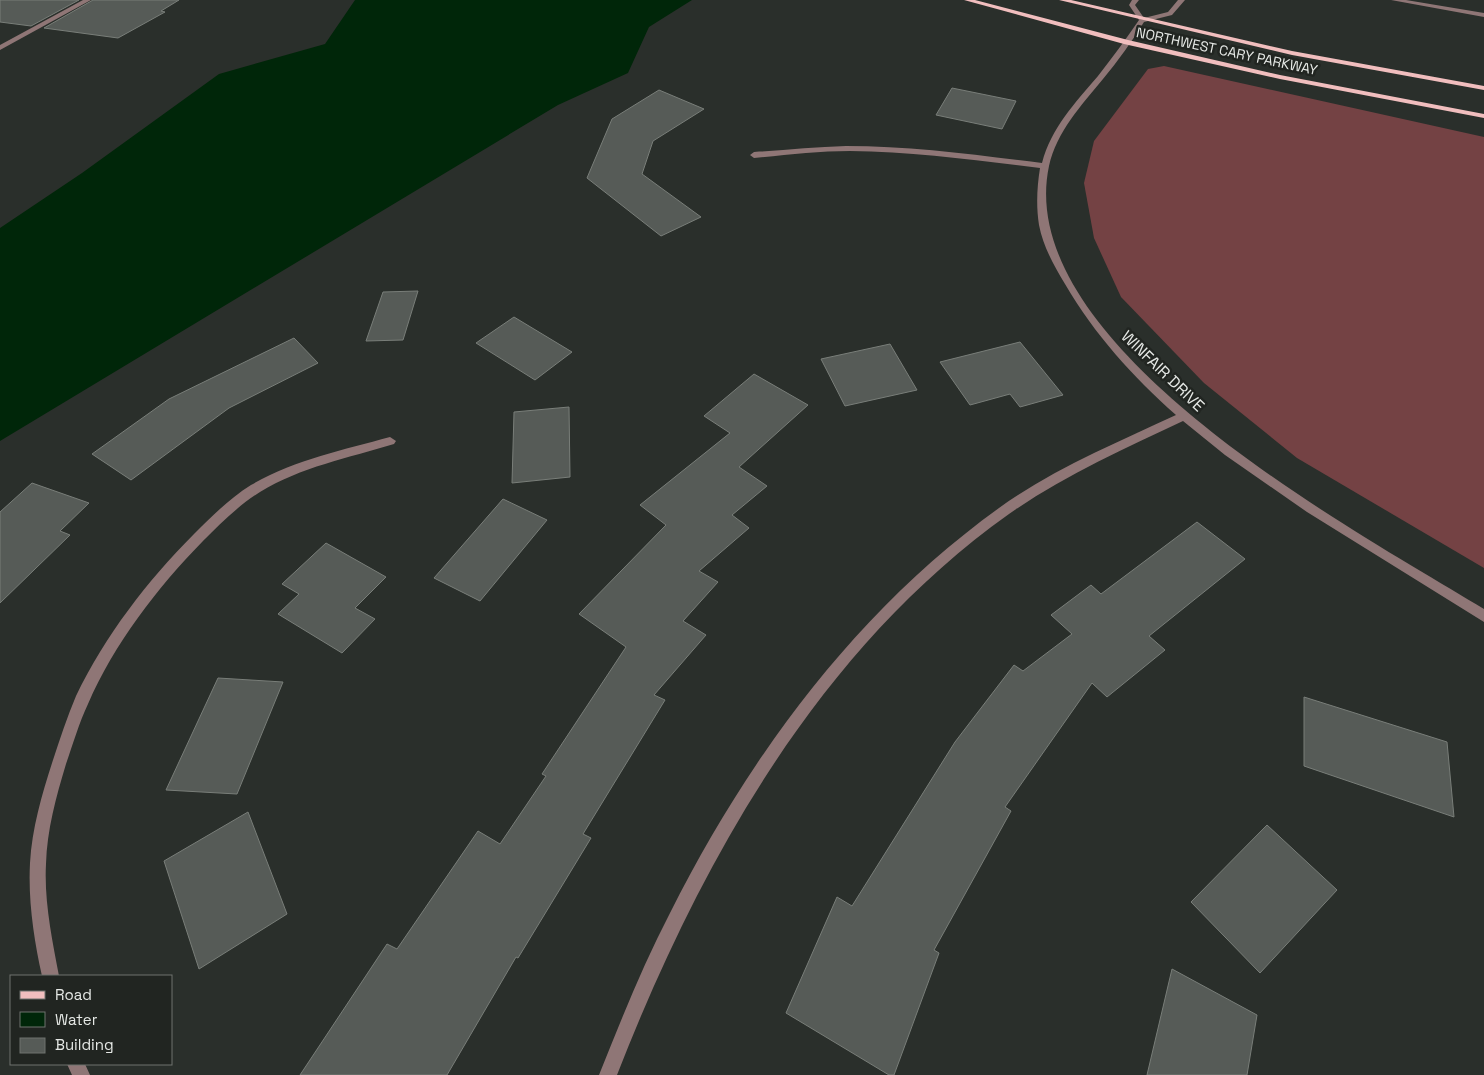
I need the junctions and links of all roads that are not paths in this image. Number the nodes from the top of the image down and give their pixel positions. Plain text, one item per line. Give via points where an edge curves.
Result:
1 (88, 0) edge
2 (967, 0) edge
3 (1062, 0) edge
4 (1136, 0) edge
5 (1182, 0) edge
6 (1394, 0) edge
7 (1484, 15) edge
8 (1142, 20) junction
9 (1128, 41) junction
10 (0, 48) edge
11 (1484, 88) edge
12 (1484, 116) edge
13 (754, 155) dead end
14 (1045, 166) junction
15 (1184, 416) junction
16 (390, 442) dead end
17 (1484, 616) edge
18 (50, 975) edge
19 (608, 1075) edge

1 - 10 street
2 - 9 main road, NORTHWEST CARY PARKWAY
3 - 8 main road, NORTHWEST CARY PARKWAY
4 - 8 street via 1132,5
5 - 8 street via 1170,14
6 - 7 street
8 - 9 street, NORTHWEST CARY PARKWAY
8 - 11 main road, NORTHWEST CARY PARKWAY via 1292,53
9 - 12 main road, NORTHWEST CARY PARKWAY via 1280,77
9 - 14 street, WINFAIR DRIVE via 1068,117 1052,142
13 - 14 street via 861,149 936,153
14 - 15 street, WINFAIR DRIVE via 1043,221 1054,256 1070,286 1114,349
15 - 17 street, WINFAIR DRIVE via 1288,494
15 - 19 street via 1072,470 1004,510 906,591 840,664 750,787 697,877 655,961
16 - 18 street via 304,465 254,489 165,573 108,654 82,701 66,744 50,791 38,849 39,902

